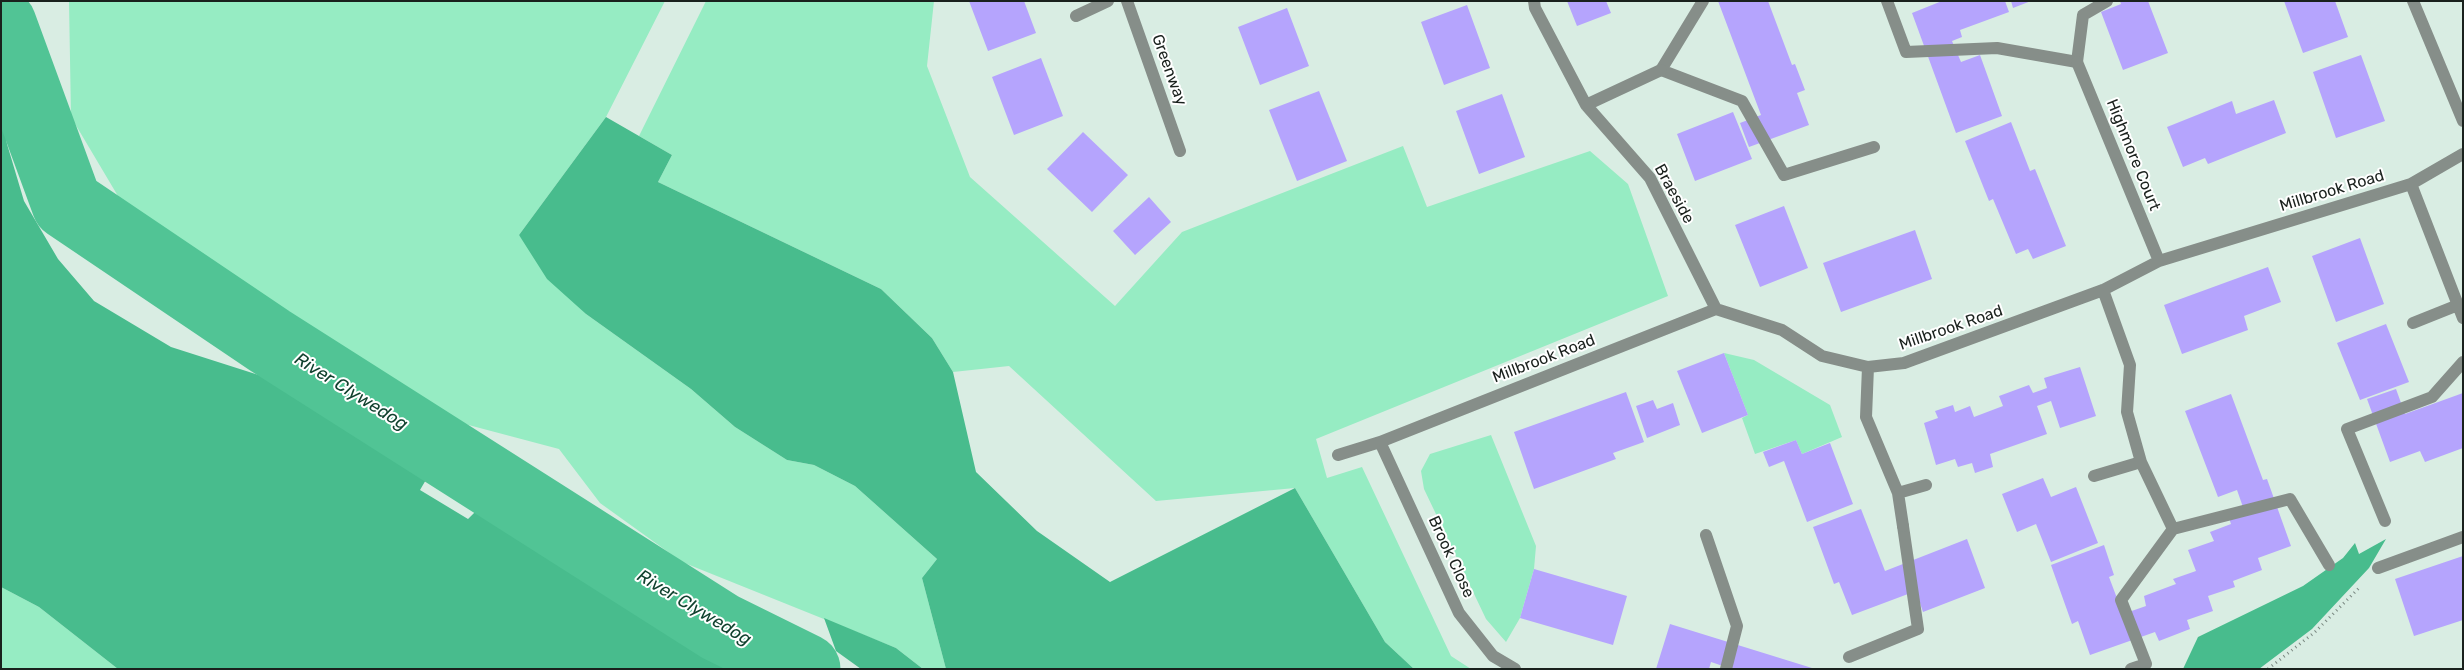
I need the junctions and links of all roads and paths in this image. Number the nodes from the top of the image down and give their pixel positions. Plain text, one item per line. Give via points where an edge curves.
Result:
1 (1108, 1) edge
2 (1127, 1) edge
3 (1534, 1) edge
4 (1703, 1) edge
5 (1887, 1) edge
6 (2107, 1) edge
7 (2414, 1) edge
8 (1076, 16) dead end
9 (2077, 62) junction
10 (1661, 70) junction
11 (1586, 105) junction
12 (2463, 122) edge
13 (1874, 147) dead end
14 (1180, 151) dead end
15 (2463, 154) edge
16 (2411, 184) junction
17 (2159, 261) junction
18 (2103, 290) junction
19 (2458, 305) junction
20 (1716, 309) junction
21 (2463, 318) edge
22 (2413, 323) dead end
23 (2463, 362) edge
24 (1868, 367) junction
25 (1380, 442) junction
26 (1338, 456) dead end
27 (2141, 462) junction
28 (2094, 476) dead end
29 (1926, 485) dead end
30 (1898, 493) junction
31 (2385, 521) dead end
32 (2173, 529) junction
33 (1706, 535) dead end
34 (2463, 537) edge
35 (2329, 565) dead end
36 (2378, 568) joint
37 (1849, 657) dead end
38 (1515, 669) edge
39 (1726, 669) edge
40 (2131, 669) edge
41 (2268, 669) edge

1 - 8 street
2 - 14 street, Greenway
3 - 11 street, Braeside
4 - 10 street
5 - 9 street via 1906,52 1997,48
6 - 9 street via 2084,15
7 - 12 street
9 - 17 street, Highmore Court
10 - 11 street
10 - 13 street via 1742,101 1784,174
11 - 20 street, Braeside via 1650,178
15 - 16 street, Millbrook Road
16 - 17 street, Millbrook Road
16 - 19 street
17 - 18 street, Millbrook Road
18 - 24 street, Millbrook Road via 1904,363
18 - 27 street via 2130,365 2127,412
19 - 21 street
19 - 22 street
20 - 24 street, Millbrook Road via 1782,330 1822,356
20 - 25 street, Millbrook Road
23 - 31 street via 2432,397 2347,429
24 - 30 street via 1866,417
25 - 26 street, Millbrook Road
25 - 38 street, Brook Close via 1459,613 1493,656
27 - 28 street
27 - 32 street
29 - 30 street
30 - 37 street via 1918,630
32 - 35 street via 2290,499
32 - 40 street via 2121,600 2146,664
33 - 39 street via 1737,626
34 - 36 street
36 - 41 path via 2315,632

